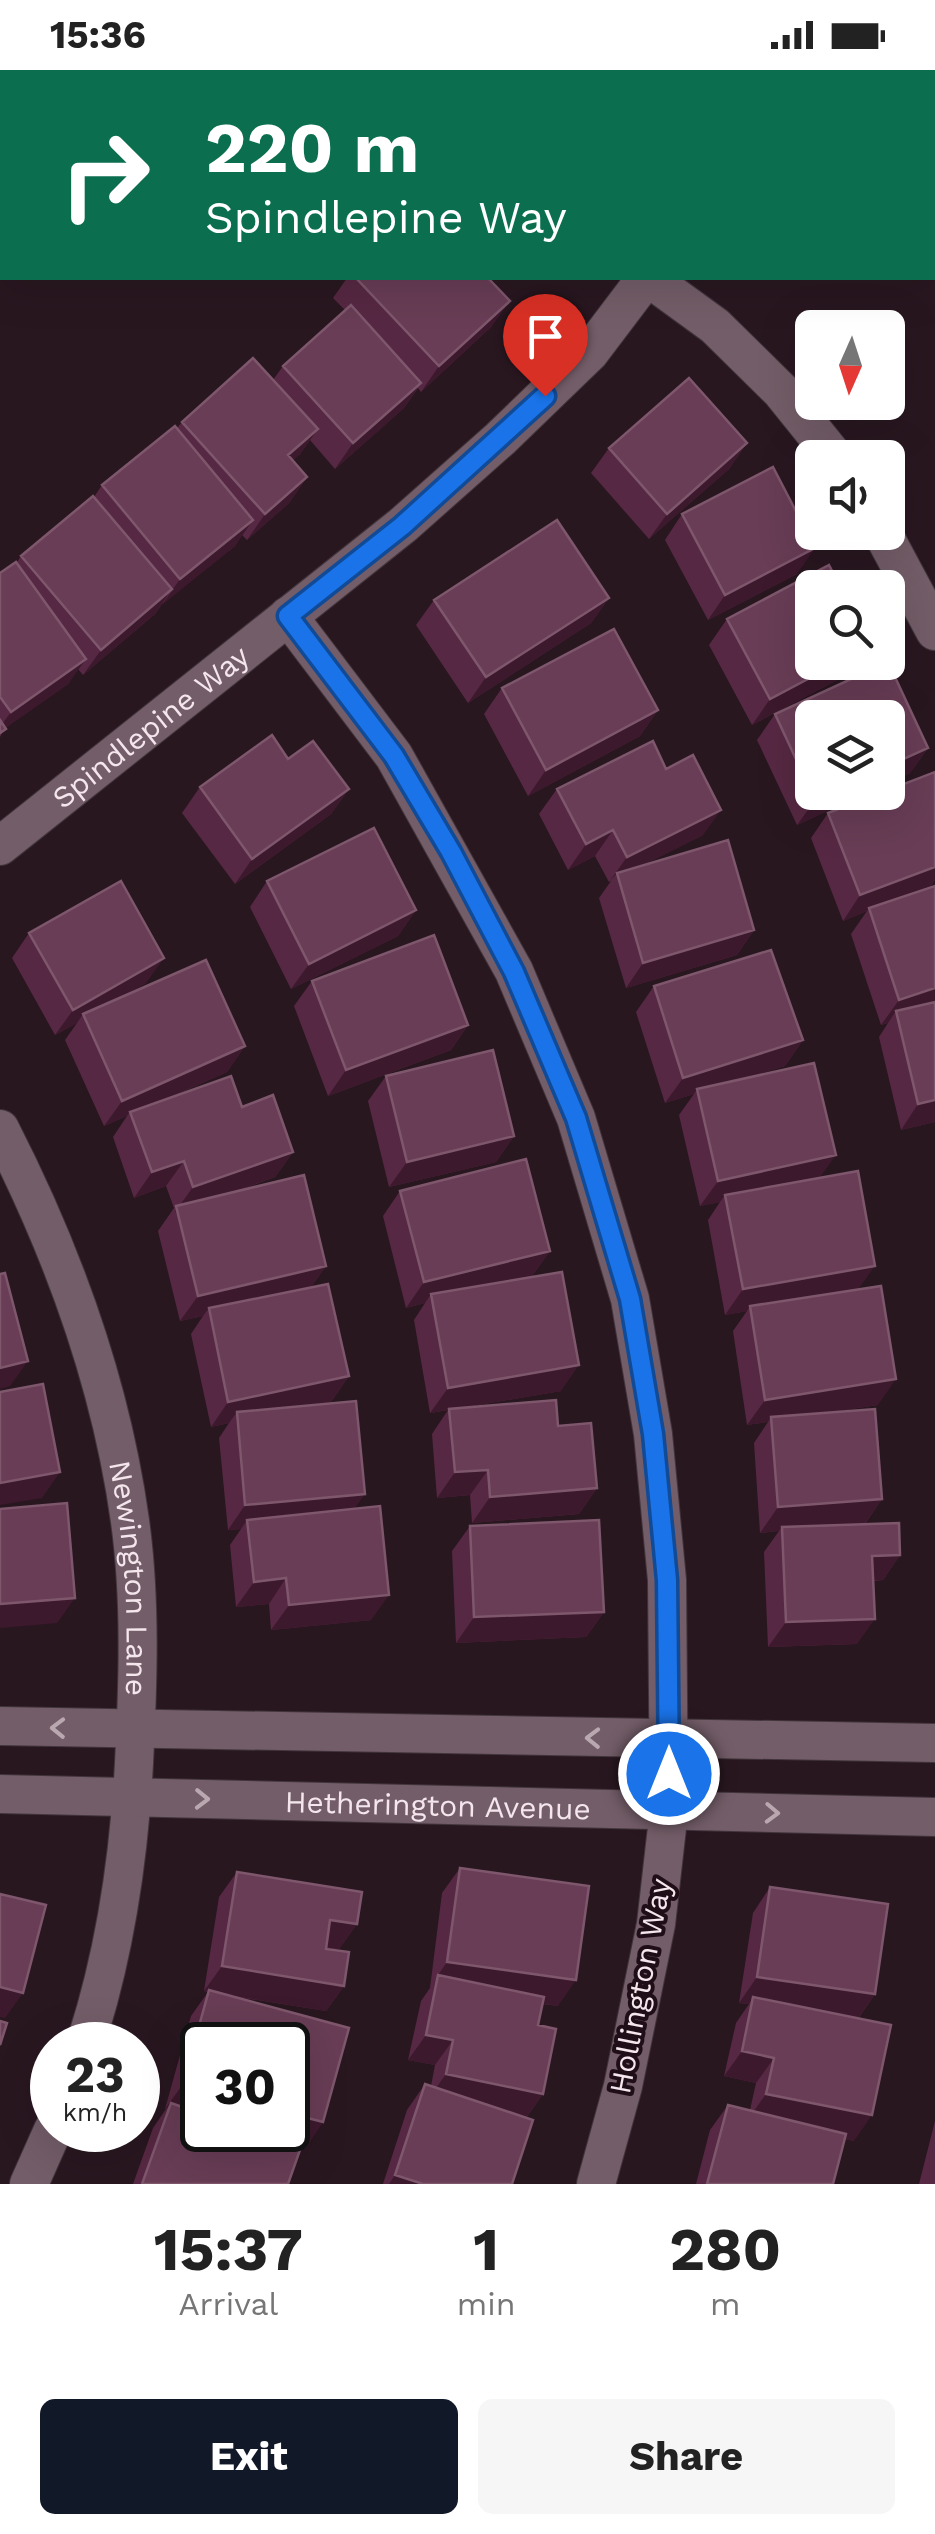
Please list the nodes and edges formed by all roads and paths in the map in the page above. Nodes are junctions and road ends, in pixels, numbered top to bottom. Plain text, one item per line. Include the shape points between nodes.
1 (646, 280) edge
2 (651, 280) edge
3 (820, 440) edge
4 (892, 550) edge
5 (288, 616) junction
6 (935, 630) edge
7 (0, 846) edge
8 (0, 1128) edge
9 (0, 1726) edge
10 (136, 1729) junction
11 (669, 1739) junction
12 (935, 1742) edge
13 (0, 1794) edge
14 (132, 1798) junction
15 (669, 1810) junction
16 (935, 1817) edge
17 (92, 2022) edge
18 (44, 2152) edge
19 (30, 2184) edge
20 (596, 2184) edge

1 - 5 street, Spindlepine Way via 590,352 500,440
2 - 3 street via 714,326
4 - 6 street
5 - 7 street, Spindlepine Way
5 - 11 street, Hollington Way via 394,756 451,852 514,972 576,1118 630,1299 653,1434 667,1580
8 - 10 street, Newington Lane via 47,1226 109,1412 130,1522
10 -> 9 street
11 -> 10 street
10 - 14 street, Newington Lane
11 - 12 street
11 - 15 street, Hollington Way
13 - 14 street, Hetherington Avenue
14 -> 15 street, Hetherington Avenue
14 - 17 street, Newington Lane via 122,1896
15 -> 16 street, Hetherington Avenue
15 - 20 street, Hollington Way via 656,1924 624,2086
18 - 19 street

